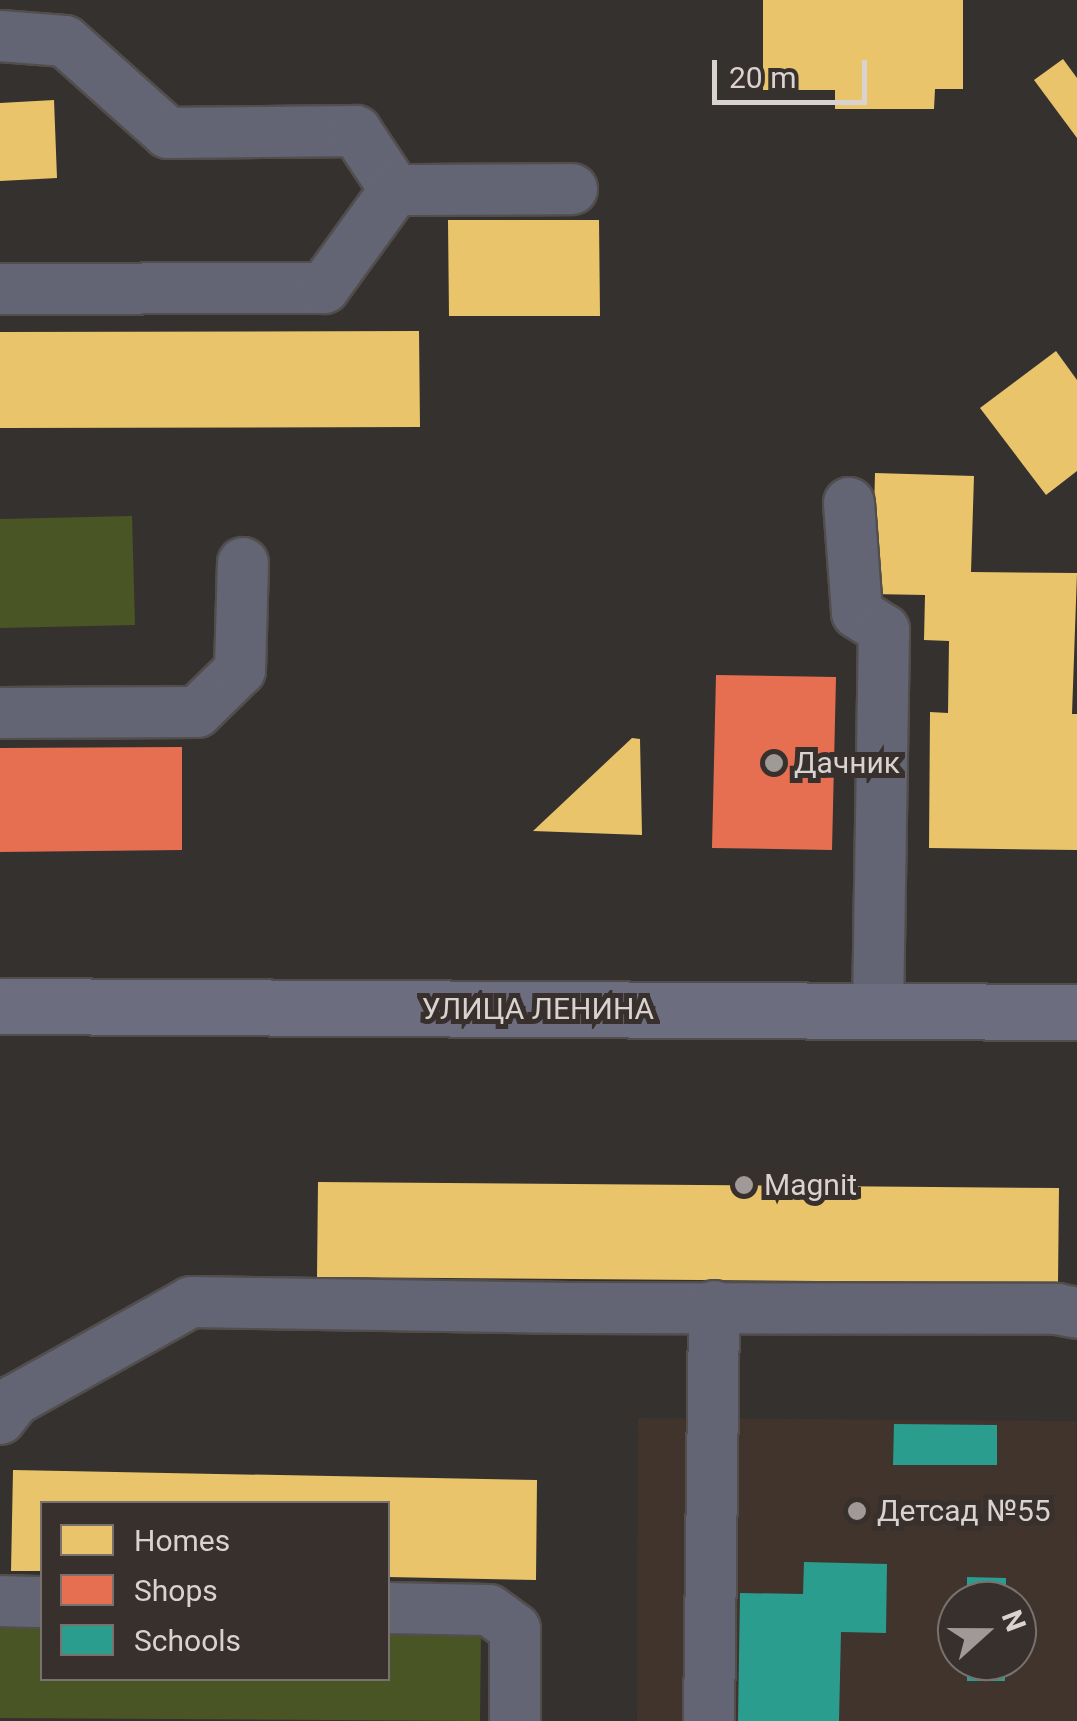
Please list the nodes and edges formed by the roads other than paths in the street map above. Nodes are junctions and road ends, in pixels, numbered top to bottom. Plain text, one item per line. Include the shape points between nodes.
1 (0, 36) edge
2 (394, 190) junction
3 (572, 190) dead end
4 (0, 289) edge
5 (849, 503) dead end
6 (244, 563) dead end
7 (0, 713) edge
8 (0, 1006) edge
9 (878, 1011) junction
10 (1077, 1012) edge
11 (714, 1306) junction
12 (1077, 1313) edge
13 (0, 1418) edge
14 (0, 1601) edge
15 (40, 1602) edge
16 (390, 1608) edge
17 (515, 1721) edge
18 (710, 1721) edge

1 - 2 lane via 65,41 168,133 356,131
2 - 3 lane
2 - 4 lane via 324,288
5 - 9 lane via 857,613 884,630
6 - 7 lane via 240,670 197,712
8 - 9 main road, УЛИЦА ЛЕНИНА
9 - 10 main road, УЛИЦА ЛЕНИНА
11 - 12 lane
11 - 13 lane via 191,1302 15,1400
11 - 18 lane
14 - 15 lane
16 - 17 lane via 489,1610 515,1629

